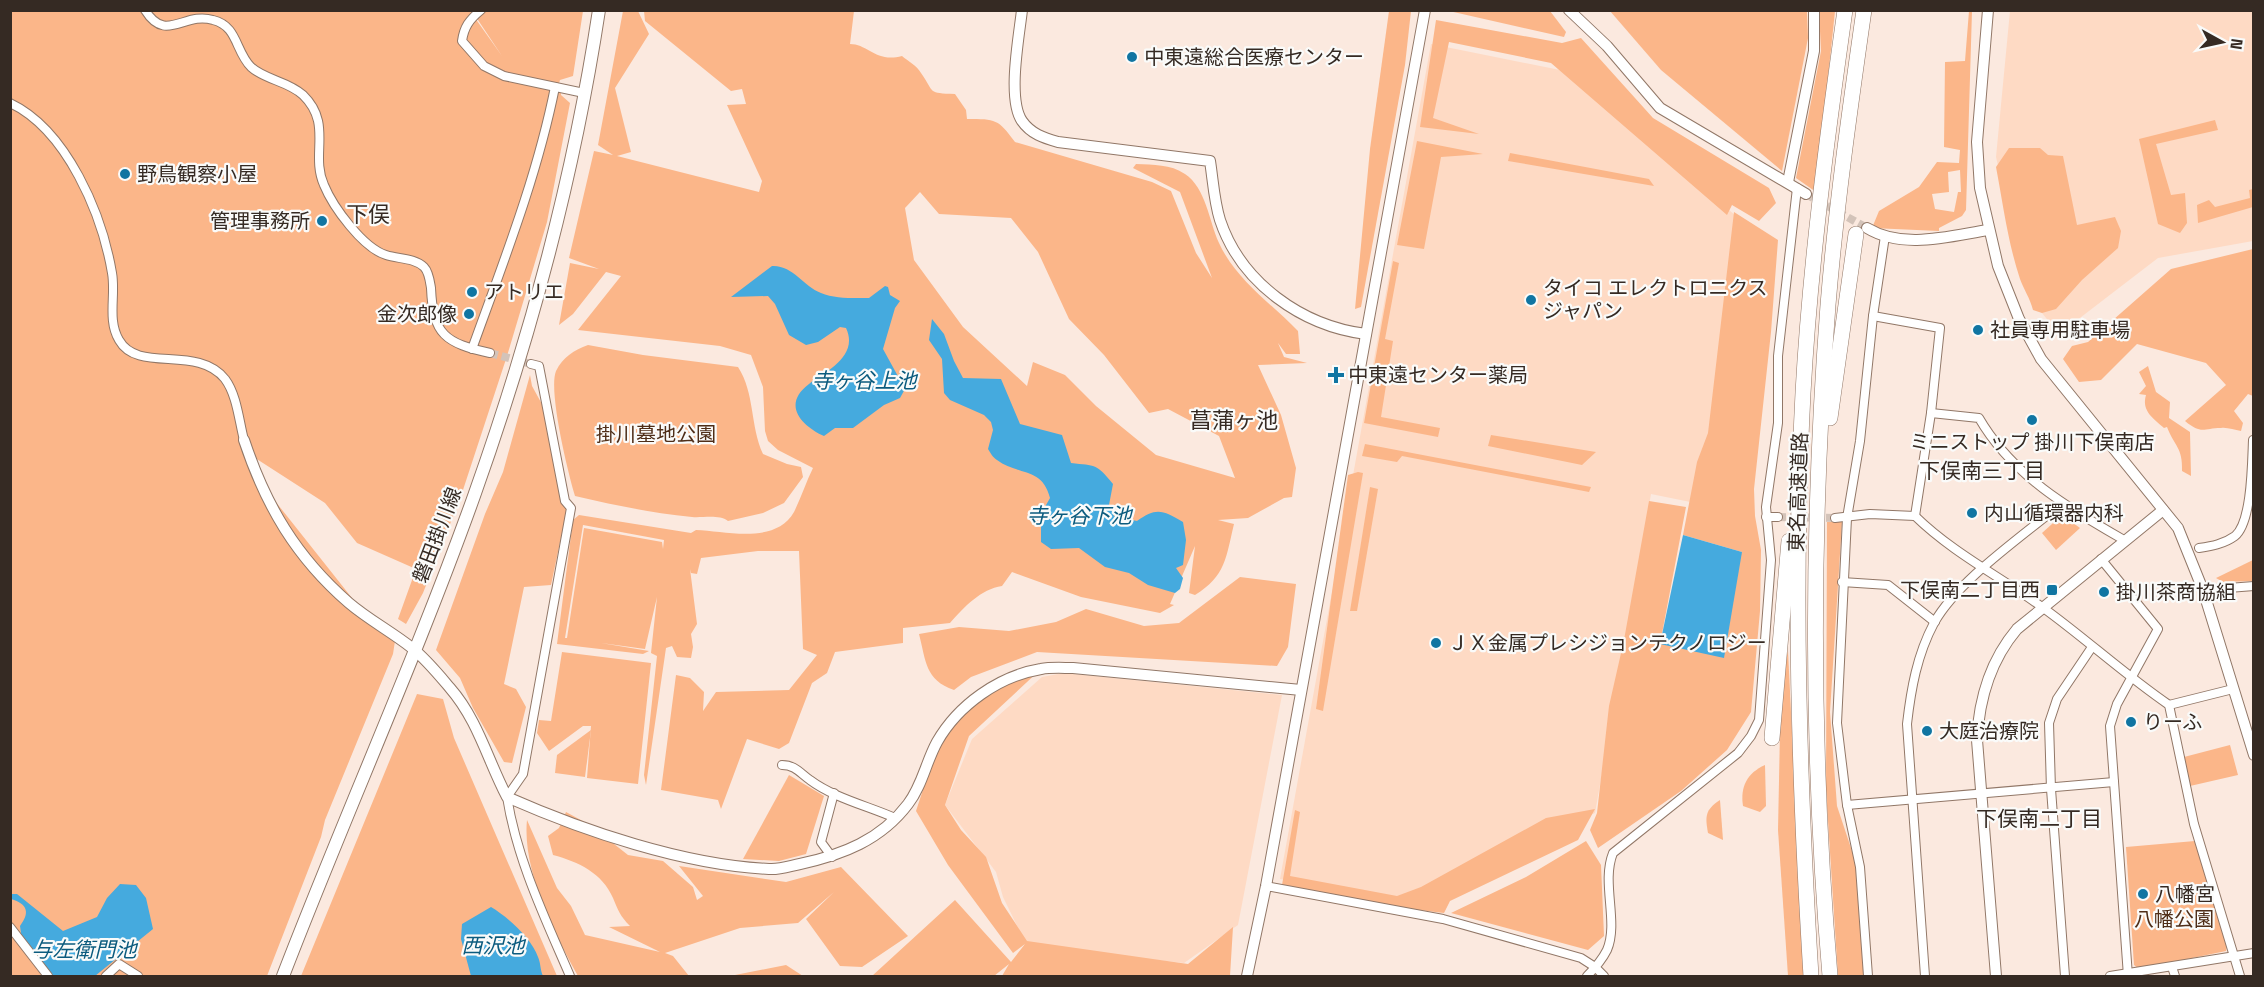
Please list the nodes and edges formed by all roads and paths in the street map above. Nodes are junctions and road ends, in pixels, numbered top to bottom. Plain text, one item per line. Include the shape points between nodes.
1 (145, 10) edge
2 (481, 10) edge
3 (591, 10) edge
4 (599, 10) edge
5 (1022, 10) edge
6 (1425, 10) edge
7 (1569, 10) edge
8 (1814, 10) edge
9 (1845, 10) edge
10 (1864, 10) edge
11 (1988, 10) edge
12 (555, 87) junction
13 (584, 93) junction
14 (10, 103) edge
15 (1797, 188) junction
16 (1988, 230) junction
17 (1862, 231) joint
18 (1885, 236) junction
19 (1873, 316) junction
20 (1366, 334) junction
21 (472, 349) junction
22 (490, 353) tunnel mouth
23 (531, 364) dead end
24 (1803, 392) junction
25 (1931, 413) junction
26 (244, 440) joint
27 (2253, 440) edge
28 (2061, 504) junction
29 (1818, 509) junction
30 (2163, 510) junction
31 (1915, 516) junction
32 (1766, 517) junction
33 (1778, 517) tunnel mouth
34 (1835, 518) tunnel mouth
35 (1847, 518) junction
36 (2124, 540) junction
37 (2199, 548) dead end
38 (2102, 559) junction
39 (1984, 569) junction
40 (1842, 582) junction
41 (2253, 586) edge
42 (2203, 590) junction
43 (2042, 607) junction
44 (1935, 622) junction
45 (2092, 647) junction
46 (415, 650) junction
47 (2133, 680) junction
48 (2233, 689) junction
49 (1301, 690) junction
50 (2169, 705) junction
51 (1772, 738) dead end
52 (2253, 755) edge
53 (782, 765) dead end
54 (2114, 782) junction
55 (2051, 789) junction
56 (834, 793) junction
57 (1981, 794) junction
58 (507, 797) junction
59 (1911, 800) junction
60 (1847, 805) junction
61 (896, 818) junction
62 (832, 857) junction
63 (1266, 886) junction
64 (10, 927) edge
65 (2253, 953) edge
66 (2234, 957) junction
67 (1595, 967) junction
68 (2173, 972) edge
69 (2128, 975) edge
70 (48, 976) edge
71 (106, 976) edge
72 (138, 976) edge
73 (283, 976) edge
74 (570, 976) edge
75 (1247, 976) edge
76 (1587, 976) edge
77 (1604, 976) edge
78 (1811, 976) edge
79 (1830, 976) edge
80 (1868, 976) edge
81 (1925, 976) edge
82 (1995, 976) edge
83 (2065, 976) edge
84 (2110, 976) edge
85 (2240, 976) edge

1 - 21 street via 161,27 173,27 193,17 226,25 253,69 303,95 316,113 320,127 320,173 324,186 369,247 384,255 418,262 426,269 432,314 441,332
2 - 12 street via 464,30 462,41 484,66 504,76
3 - 13 main road, 磐田掛川線
4 - 13 main road, 磐田掛川線
5 - 20 street via 1016,107 1023,122 1037,136 1210,161 1221,223 1238,255 1261,285 1315,321
6 - 20 street
7 - 15 street via 1660,108
8 - 15 street via 1815,51
9 - 24 highway, 東名高速道路 via 1823,178
10 - 29 highway, 東名高速道路 via 1828,304
11 - 16 street via 1977,142
12 - 13 street
12 - 21 street via 539,155
13 - 46 main road, 磐田掛川線 via 553,235 518,360 474,495
14 - 26 street via 36,120 80,178 102,233 113,275 111,308 119,341 136,355 200,361 213,367 226,381 233,397
15 - 32 street via 1778,356 1778,423
16 - 18 street via 1916,241
16 - 30 street via 2019,319 2041,359
17 - 18 street
17 - 29 highway
18 - 19 street
19 - 25 street via 1940,328
19 - 35 street via 1860,441
20 - 49 street
21 - 22 street
23 - 58 street via 539,366 565,501 571,508 523,774
24 - 51 highway
24 - 78 highway, 東名高速道路 via 1797,657
25 - 28 street via 1979,418 1993,443
25 - 31 street
26 - 46 street via 272,510 306,560 351,604
27 - 37 street via 2242,528 2223,543
28 - 36 street
28 - 39 street
29 - 79 highway, 東名高速道路 via 1816,709
30 - 36 street
30 - 42 street via 2188,548
31 - 35 street via 1870,514
31 - 39 street via 1938,538
32 - 33 street
32 - 67 street via 1771,560 1759,720 1738,753 1613,853 1608,865 1610,938
34 - 35 street
35 - 40 street
36 - 38 street
38 - 43 street
38 - 47 street via 2158,629
39 - 43 street
39 - 44 street via 1963,587
40 - 44 street via 1888,585
40 - 60 street via 1837,723
41 - 42 street
42 - 48 street
43 - 45 street
43 - 57 street via 2002,647 1990,672 1978,722
44 - 59 street via 1911,685 1907,724
45 - 47 street
45 - 55 street via 2057,699 2049,723
46 - 58 street via 453,691 482,736
46 - 73 main road, 磐田掛川線
47 - 50 street
47 - 54 street via 2112,715
48 - 50 street
48 - 52 street
49 - 61 street via 1073,668 1041,669 982,693 959,711 937,743 909,803
49 - 63 street
50 - 66 street via 2194,824
53 - 56 street via 791,765
54 - 55 street
54 - 69 street
55 - 57 street
55 - 83 street
56 - 61 street
56 - 62 street via 821,842
57 - 59 street
57 - 82 street
58 - 62 street via 584,828 694,859 771,870
58 - 74 street via 527,874
59 - 60 street
59 - 81 street
60 - 80 street via 1860,867
61 - 62 street via 855,849
63 - 67 street via 1443,919 1557,950
63 - 75 street
64 - 70 street
65 - 66 street
66 - 68 street
66 - 85 street
67 - 76 street
67 - 77 street
68 - 69 street
69 - 84 street
71 - 72 street via 119,964

